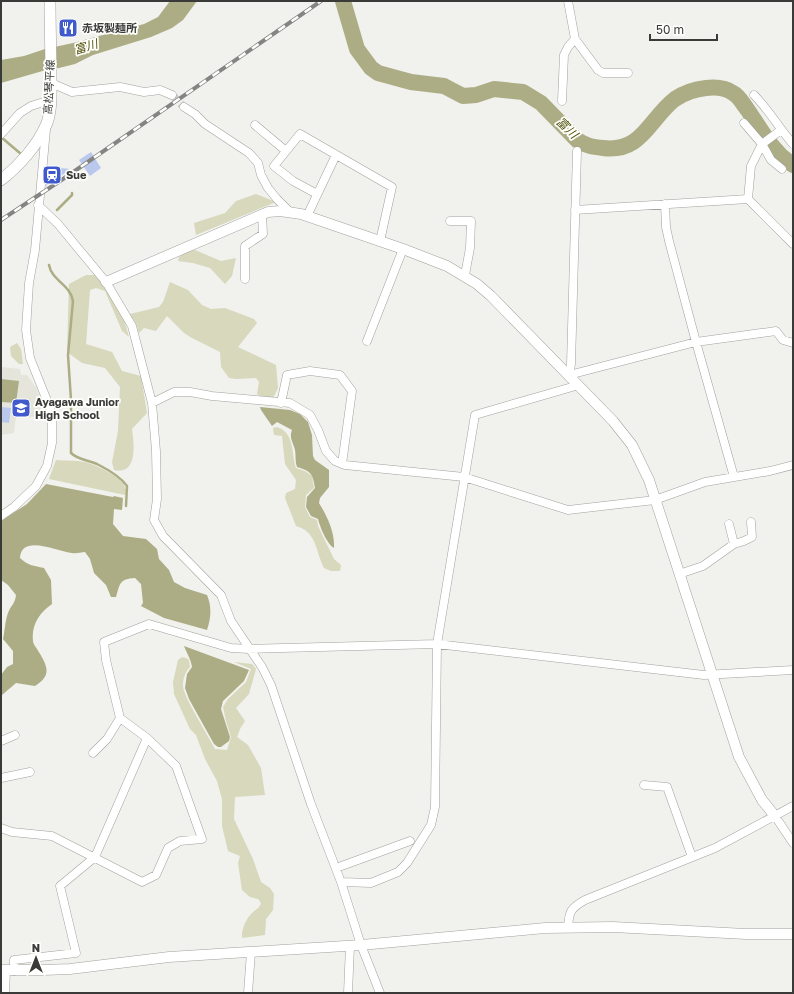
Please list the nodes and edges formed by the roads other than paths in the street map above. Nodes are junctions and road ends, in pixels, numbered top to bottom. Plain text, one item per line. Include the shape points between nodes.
1 (50, 1) edge
2 (568, 1) edge
3 (575, 39) junction
4 (628, 73) dead end
5 (51, 83) junction
6 (172, 95) tunnel mouth
7 (754, 95) dead end
8 (50, 100) junction
9 (562, 101) dead end
10 (184, 107) tunnel mouth
11 (47, 122) junction
12 (744, 123) dead end
13 (255, 125) dead end
14 (780, 131) junction
15 (1, 134) edge
16 (763, 143) junction
17 (793, 144) edge
18 (286, 151) junction
19 (577, 151) dead end
20 (336, 155) junction
21 (782, 169) dead end
22 (1, 180) edge
23 (317, 194) junction
24 (748, 199) junction
25 (665, 204) junction
26 (38, 205) junction
27 (575, 210) junction
28 (290, 212) junction
29 (262, 215) junction
30 (307, 216) junction
31 (450, 221) dead end
32 (380, 241) junction
33 (793, 244) edge
34 (403, 249) junction
35 (465, 275) junction
36 (245, 280) dead end
37 (106, 282) junction
38 (367, 341) dead end
39 (696, 342) junction
40 (793, 343) edge
41 (569, 374) junction
42 (579, 385) junction
43 (281, 402) junction
44 (152, 403) junction
45 (342, 464) junction
46 (793, 465) edge
47 (464, 477) junction
48 (734, 477) junction
49 (655, 500) junction
50 (1, 516) edge
51 (751, 522) dead end
52 (729, 524) dead end
53 (734, 544) junction
54 (679, 574) junction
55 (437, 644) junction
56 (249, 649) junction
57 (793, 670) edge
58 (712, 674) junction
59 (120, 718) junction
60 (15, 735) dead end
61 (147, 738) junction
62 (1, 741) edge
63 (93, 753) dead end
64 (30, 772) dead end
65 (1, 778) edge
66 (644, 785) dead end
67 (793, 806) edge
68 (775, 816) junction
69 (1, 828) edge
70 (410, 841) dead end
71 (793, 843) edge
72 (95, 857) junction
73 (692, 857) junction
74 (336, 868) junction
75 (341, 882) junction
76 (568, 927) junction
77 (793, 934) edge
78 (361, 945) junction
79 (350, 946) junction
80 (251, 952) junction
81 (7, 970) edge
82 (6, 993) edge
83 (248, 993) edge
84 (348, 993) edge
85 (380, 993) edge

1 - 5 main road, 高松琴平線
2 - 3 street
3 - 4 street via 598,70 603,73
3 - 9 street via 564,54
5 - 6 street via 72,92 120,87 144,92 160,90
5 - 8 main road, 高松琴平線
7 - 14 street via 765,106
8 - 11 main road, 高松琴平線
8 - 15 street via 32,106 20,114
10 - 28 street via 249,153 258,163 268,188
11 - 22 main road, 高松琴平線 via 26,156
11 - 26 street
12 - 16 street
13 - 18 street
14 - 16 street
14 - 17 street
16 - 21 street via 771,160
16 - 24 street via 751,166
18 - 20 street via 300,134
18 - 23 street via 274,166 293,181
19 - 27 street
20 - 23 street
20 - 32 street via 392,187
23 - 30 street
24 - 25 street
24 - 33 street
25 - 27 street
25 - 39 street via 669,241
26 - 37 street via 58,224
26 - 50 street via 26,330 30,358 50,408 52,443 47,466 36,486
27 - 41 street
28 - 29 street via 268,212
28 - 30 street
29 - 36 street via 262,234 245,246
29 - 37 street
30 - 32 street
31 - 35 street via 472,221
32 - 34 street
34 - 35 street
34 - 38 street
35 - 41 street via 491,296
37 - 44 street via 132,326
39 - 40 street via 776,331 783,340
39 - 41 street
39 - 48 street
41 - 42 street
42 - 47 street via 475,415
42 - 49 street via 632,445
43 - 44 street via 174,392
43 - 45 street via 290,403 310,415 326,451 335,461
43 - 45 street via 288,375 310,371 340,375 352,391
44 - 56 street via 157,499 154,520 163,536 221,595 231,621
45 - 47 street
46 - 48 street
47 - 49 street via 568,510
47 - 55 street
48 - 49 street via 705,482
49 - 54 street
51 - 53 street via 752,537
52 - 53 street
53 - 54 street via 703,566
54 - 58 street
55 - 56 street
55 - 58 street
55 - 75 street via 435,807 430,825 407,863 398,872 371,883
56 - 59 street via 231,648 149,624 104,642
56 - 74 street via 271,685
57 - 58 street
58 - 68 street via 739,758 762,800
59 - 61 street
59 - 63 street via 107,739
60 - 62 street
61 - 72 street
61 - 72 street via 176,766 202,839 180,841 168,848 156,875 142,882
64 - 65 street
66 - 73 street via 667,787
67 - 68 street
68 - 71 street
68 - 73 street via 715,848
69 - 72 street via 12,832 52,836
70 - 74 street
72 - 81 street via 60,886 76,953 14,960
73 - 76 street via 574,906 569,914
74 - 75 street
75 - 78 street
76 - 77 street
76 - 78 street
78 - 79 street
78 - 85 street
79 - 80 street
79 - 84 street
80 - 81 street via 169,957 70,969
80 - 83 street
81 - 82 street

